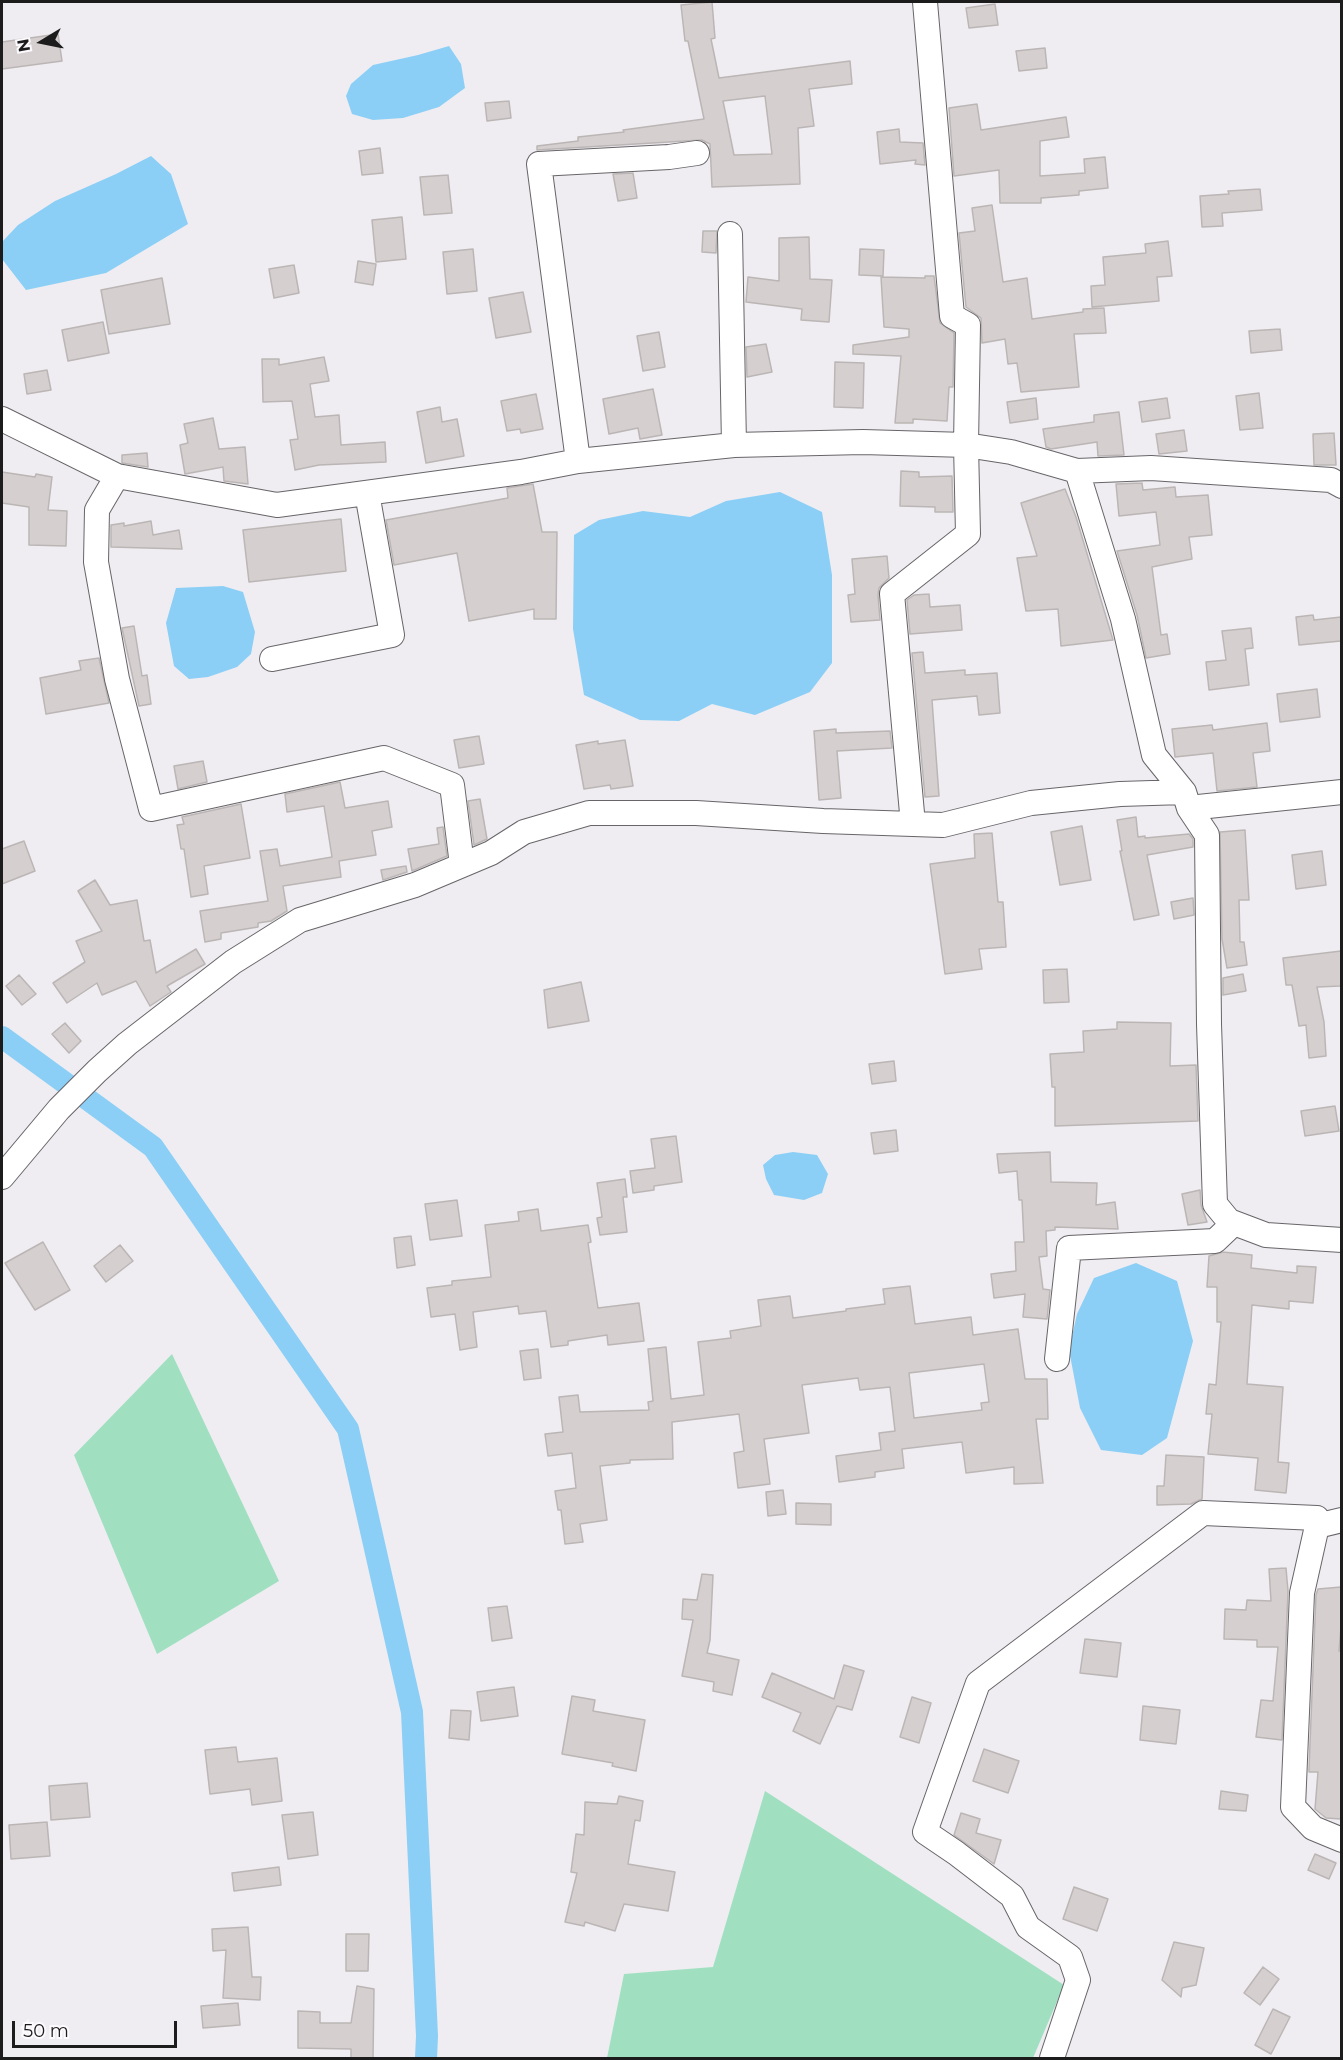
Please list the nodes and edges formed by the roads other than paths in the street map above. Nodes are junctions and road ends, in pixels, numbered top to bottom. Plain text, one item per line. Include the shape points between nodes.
1 (925, 2) edge
2 (697, 153) dead end
3 (730, 234) dead end
4 (2, 419) edge
5 (734, 445) junction
6 (966, 445) junction
7 (578, 461) junction
8 (1077, 471) junction
9 (117, 476) junction
10 (1341, 486) edge
11 (367, 493) junction
12 (272, 659) dead end
13 (1341, 792) edge
14 (1186, 800) junction
15 (913, 824) junction
16 (462, 866) junction
17 (2, 1177) edge
18 (1234, 1223) junction
19 (1341, 1240) edge
20 (1057, 1359) dead end
21 (1317, 1518) dead end
22 (1341, 1520) edge
23 (1341, 1840) edge
24 (1052, 2058) edge

1 - 6 street via 952,316 969,325
2 - 7 street via 539,164
3 - 5 street
4 - 9 street
5 - 6 street
5 - 7 street
6 - 8 street via 1011,452
6 - 15 street via 968,534 892,594
7 - 11 street
8 - 10 street via 1151,468 1330,480
8 - 14 street via 1123,619 1154,754
9 - 11 street via 277,505
9 - 16 street via 97,510 96,562 117,679 151,808 384,758 452,785
11 - 12 street via 392,635
13 - 14 street
14 - 15 street via 1120,794 1031,803 943,825
14 - 18 street via 1207,835 1215,1204
15 - 16 street via 696,813 590,813 524,832 492,853
16 - 17 street via 300,920 233,962 97,1071
18 - 19 street via 1266,1234
18 - 20 street via 1215,1241 1069,1248
21 - 24 street via 1203,1513 978,1683 925,1832 1012,1896 1028,1927 1070,1957 1078,1980
22 - 23 street via 1317,1526 1302,1593 1293,1807 1313,1828

